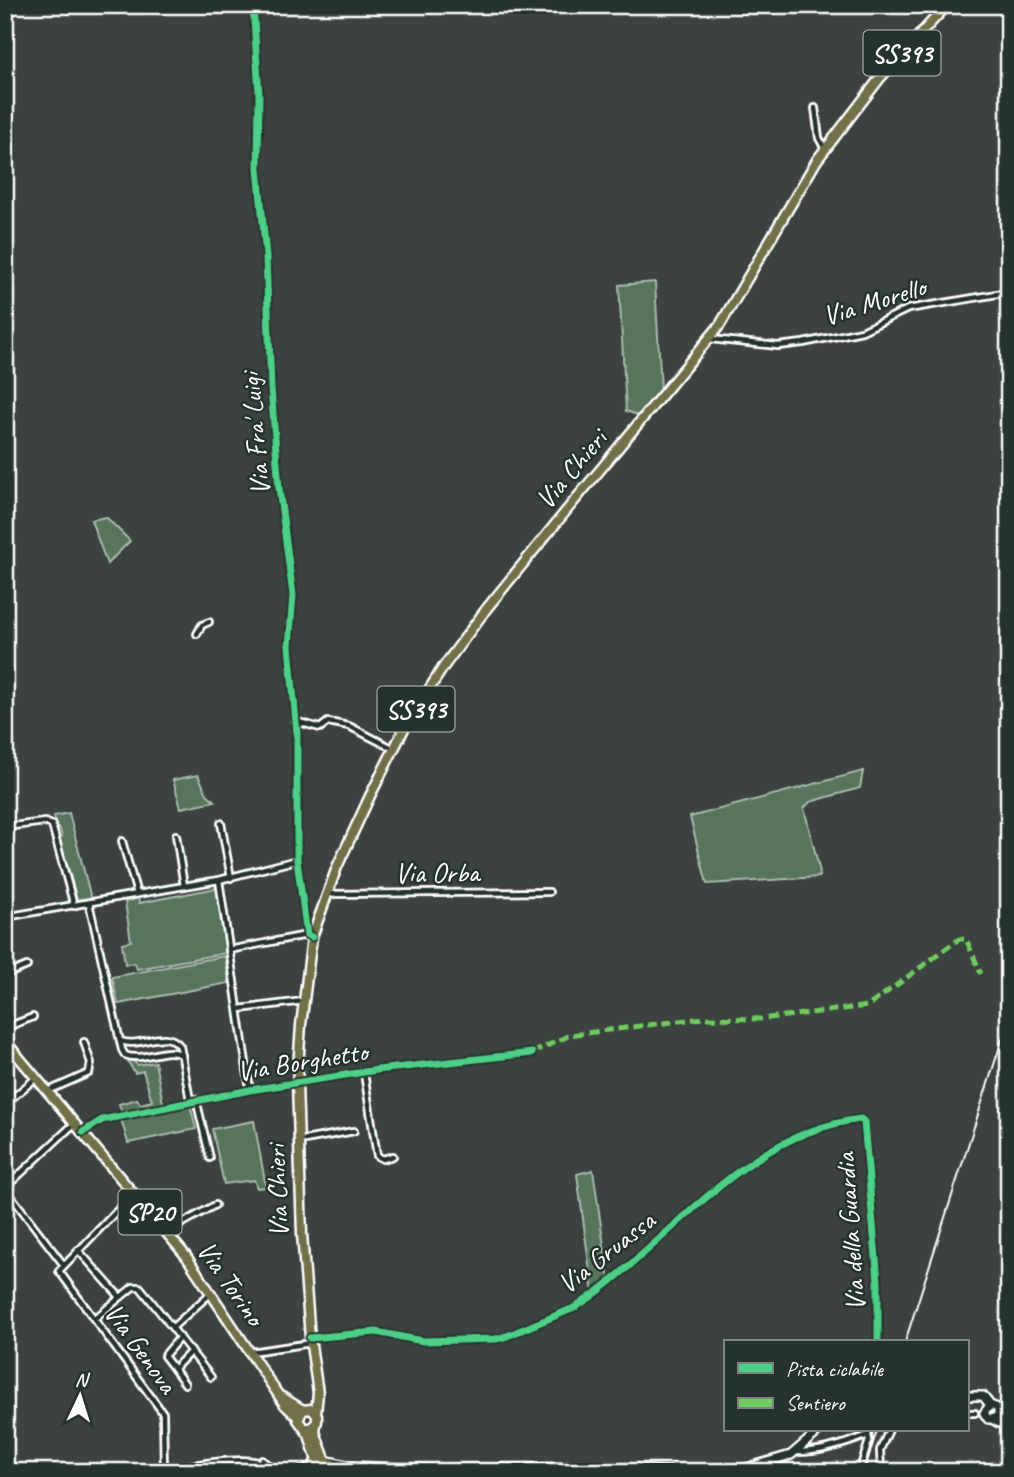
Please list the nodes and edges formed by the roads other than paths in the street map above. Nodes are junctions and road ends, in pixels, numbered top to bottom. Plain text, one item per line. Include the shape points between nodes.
1 (253, 5) edge
2 (947, 5) edge
3 (815, 108) dead end
4 (825, 149) junction
5 (1009, 292) edge
6 (709, 339) junction
7 (209, 622) dead end
8 (197, 634) dead end
9 (295, 721) junction
10 (394, 749) junction
11 (221, 822) dead end
12 (5, 827) edge
13 (176, 835) dead end
14 (122, 841) dead end
15 (297, 860) junction
16 (231, 878) junction
17 (219, 880) junction
18 (184, 886) junction
19 (549, 892) dead end
20 (137, 894) junction
21 (326, 894) junction
22 (89, 903) junction
23 (74, 906) junction
24 (5, 917) edge
25 (309, 936) junction
26 (229, 950) junction
27 (27, 966) dead end
28 (5, 975) edge
29 (304, 1000) junction
30 (239, 1009) junction
31 (33, 1017) dead end
32 (5, 1028) edge
33 (5, 1041) edge
34 (120, 1041) junction
35 (84, 1042) dead end
36 (177, 1043) junction
37 (131, 1044) junction
38 (176, 1052) junction
39 (532, 1053) dead end
40 (182, 1055) junction
41 (131, 1058) junction
42 (364, 1073) junction
43 (37, 1078) junction
44 (297, 1083) junction
45 (250, 1090) junction
46 (48, 1091) junction
47 (196, 1099) junction
48 (190, 1100) junction
49 (5, 1104) edge
50 (861, 1119) joint
51 (75, 1123) junction
52 (354, 1131) dead end
53 (83, 1132) junction
54 (298, 1141) junction
55 (393, 1156) dead end
56 (210, 1158) dead end
57 (5, 1188) edge
58 (134, 1193) junction
59 (215, 1205) dead end
60 (166, 1232) junction
61 (78, 1250) junction
62 (62, 1265) junction
63 (212, 1292) junction
64 (120, 1297) junction
65 (94, 1319) junction
66 (173, 1327) junction
67 (180, 1338) junction
68 (310, 1340) junction
69 (878, 1340) edge
70 (191, 1351) junction
71 (251, 1352) junction
72 (174, 1369) junction
73 (211, 1377) dead end
74 (185, 1384) dead end
75 (968, 1396) edge
76 (990, 1405) junction
77 (306, 1412) junction
78 (999, 1412) junction
79 (968, 1413) edge
80 (975, 1413) dead end
81 (1009, 1413) edge
82 (992, 1419) junction
83 (1009, 1423) edge
84 (316, 1424) junction
85 (304, 1428) junction
86 (818, 1432) edge
87 (868, 1432) edge
88 (888, 1432) edge
89 (797, 1452) junction
90 (237, 1461) junction
91 (257, 1462) junction
92 (320, 1464) edge
93 (351, 1466) junction
94 (382, 1469) edge
95 (256, 1470) edge
96 (270, 1470) edge
97 (407, 1470) edge
98 (171, 1471) edge
99 (462, 1471) edge
100 (297, 1472) edge
101 (332, 1472) edge
102 (691, 1472) edge
103 (733, 1472) edge
104 (859, 1472) edge
105 (881, 1472) edge

1 - 9 street, Via Fra' Luigi via 270,374 293,595 289,646
2 - 4 main road, Via Chieri / SS393 via 880,78
3 - 4 street
4 - 6 main road, Via Chieri / SS393
5 - 6 street, Via Morello via 908,309 862,331 803,343 778,346
6 - 10 main road, Via Chieri / SS393 via 487,608 423,697
7 - 8 street
9 - 10 street via 320,728 328,722 349,726
9 - 15 street, Via Fra' Luigi
10 - 21 main road, Via Chieri / SS393
11 - 16 street
12 - 23 street via 52,825
13 - 18 street
14 - 20 street
15 - 16 street
15 - 25 street, Via Fra' Luigi
16 - 17 street
17 - 18 street
17 - 26 street
18 - 20 street
19 - 21 street, Via Orba
20 - 22 street
21 - 25 main road, Via Chieri / SS393
22 - 23 street
22 - 34 street
23 - 24 street
25 - 26 street
25 - 29 main road, Via Chieri / SS393
26 - 30 street
27 - 28 street
29 - 30 street
29 - 44 main road, Via Chieri / SS393
30 - 45 street
31 - 32 street
33 - 43 main road, Via Torino / SP20
34 - 37 street
34 - 41 street
35 - 46 street via 91,1063 89,1073
36 - 37 street via 168,1038
36 - 38 street
36 - 40 street
37 - 41 street
38 - 40 street
38 - 41 street
39 - 42 street, Via Borghetto
40 - 48 street
42 - 44 street, Via Borghetto
42 - 55 street via 377,1156
43 - 46 main road, Via Torino / SP20
43 - 49 street
44 - 45 street, Via Borghetto
44 - 54 main road, Via Chieri / SS393
45 - 47 street, Via Borghetto
46 - 51 main road, Via Torino / SP20
47 - 48 street, Via Borghetto
47 - 56 street
48 - 53 street, Via Borghetto via 102,1120
50 - 68 street, Via Gruassa via 782,1143 702,1201 592,1296 507,1336 423,1341 376,1332
50 - 69 street, Via della Guardia via 877,1268
51 - 53 main road, Via Torino / SP20
51 - 57 street
52 - 54 street
53 - 58 main road, Via Torino / SP20
54 - 68 main road, Via Chieri / SS393
57 - 62 street, Via Genova
58 - 60 main road, Via Torino / SP20
58 - 61 street
59 - 60 street
60 - 63 main road, Via Torino / SP20
61 - 62 street
61 - 64 street
62 - 65 street, Via Genova via 61,1275
63 - 66 street
63 - 71 main road, Via Torino / SP20
64 - 65 street
64 - 66 street via 141,1287
65 - 98 street, Via Genova via 163,1413 166,1463
66 - 67 street
67 - 70 street
67 - 72 street via 164,1356
68 - 71 street, Via Gruassa
68 - 77 main road, Via Chieri / SS393 via 318,1393
70 - 72 street
70 - 73 street
71 - 77 main road, Via Torino / SP20 via 280,1395
72 - 74 street
75 - 76 street via 983,1396
76 - 78 street
76 - 82 street via 984,1413
77 - 84 main road, Via Chieri via 318,1419
77 - 85 main road via 299,1422
78 - 81 street
78 - 82 street
79 - 80 street
82 - 83 street
84 - 85 main road
84 - 92 main road, Via Chieri
85 - 92 main road
86 - 89 street
87 - 89 street via 821,1449
87 - 104 street
88 - 105 street via 880,1450
89 - 103 street
90 - 91 street
90 - 95 street
90 - 98 street
91 - 95 street
91 - 96 street via 266,1461
92 - 93 street
92 - 100 street
92 - 101 main road via 332,1466
93 - 94 street
93 - 101 street
94 - 97 street
97 - 99 street
99 - 102 street via 591,1468

